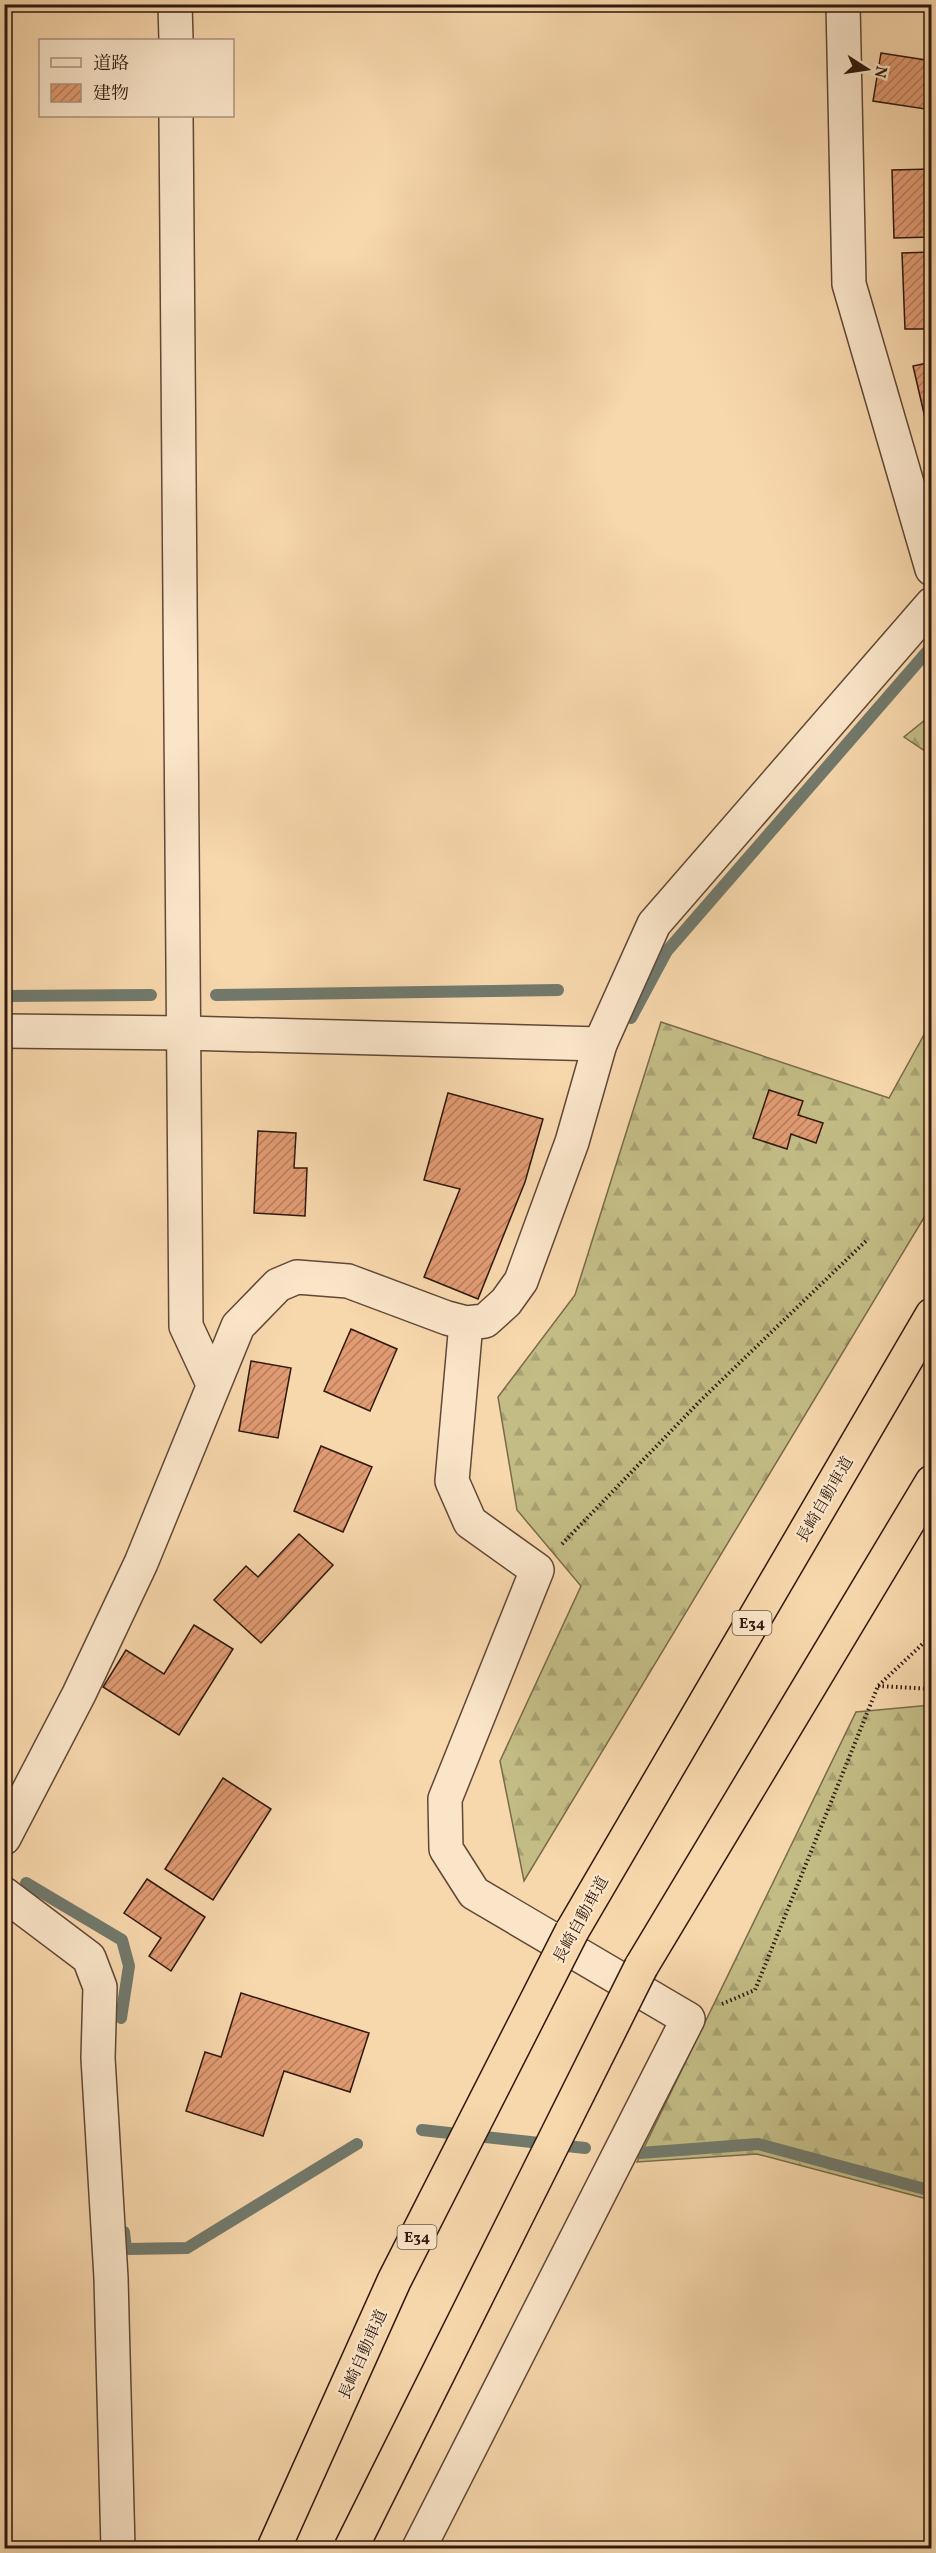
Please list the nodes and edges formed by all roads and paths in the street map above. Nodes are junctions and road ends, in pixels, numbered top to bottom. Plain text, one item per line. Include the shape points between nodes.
1 (175, 4) edge
2 (843, 4) edge
3 (176, 39) edge
4 (176, 117) edge
5 (932, 569) edge
6 (932, 604) edge
7 (4, 1031) edge
8 (185, 1033) junction
9 (600, 1044) junction
10 (868, 1239) dead end
11 (932, 1315) edge
12 (466, 1323) junction
13 (213, 1384) junction
14 (932, 1482) edge
15 (537, 1570) junction
16 (932, 1635) edge
17 (878, 1686) junction
18 (932, 1689) edge
19 (4, 1838) edge
20 (4, 1894) edge
21 (688, 2019) junction
22 (118, 2548) edge
23 (274, 2548) edge
24 (351, 2548) edge
25 (419, 2548) edge

1 - 3 street
2 - 5 street via 849,284
4 - 8 street
6 - 9 street via 654,924
7 - 8 street
8 - 9 street
8 - 13 street via 186,1326
9 - 12 street via 572,1142 521,1281 485,1321
10 - 15 path via 701,1400
11 - 23 highway, 長崎自動車道 / E34, bridge via 572,1932 394,2282
12 - 13 street via 348,1281 297,1277 278,1285 238,1326
12 - 15 street via 452,1481 470,1522
13 - 19 street via 141,1563
14 - 24 highway, bridge via 641,1967
15 - 21 street via 444,1799 446,1849 474,1893
16 - 17 path
17 - 18 path
17 - 21 path via 755,1990
20 - 22 street via 89,1958 99,1987 98,2058 111,2278
21 - 25 street

